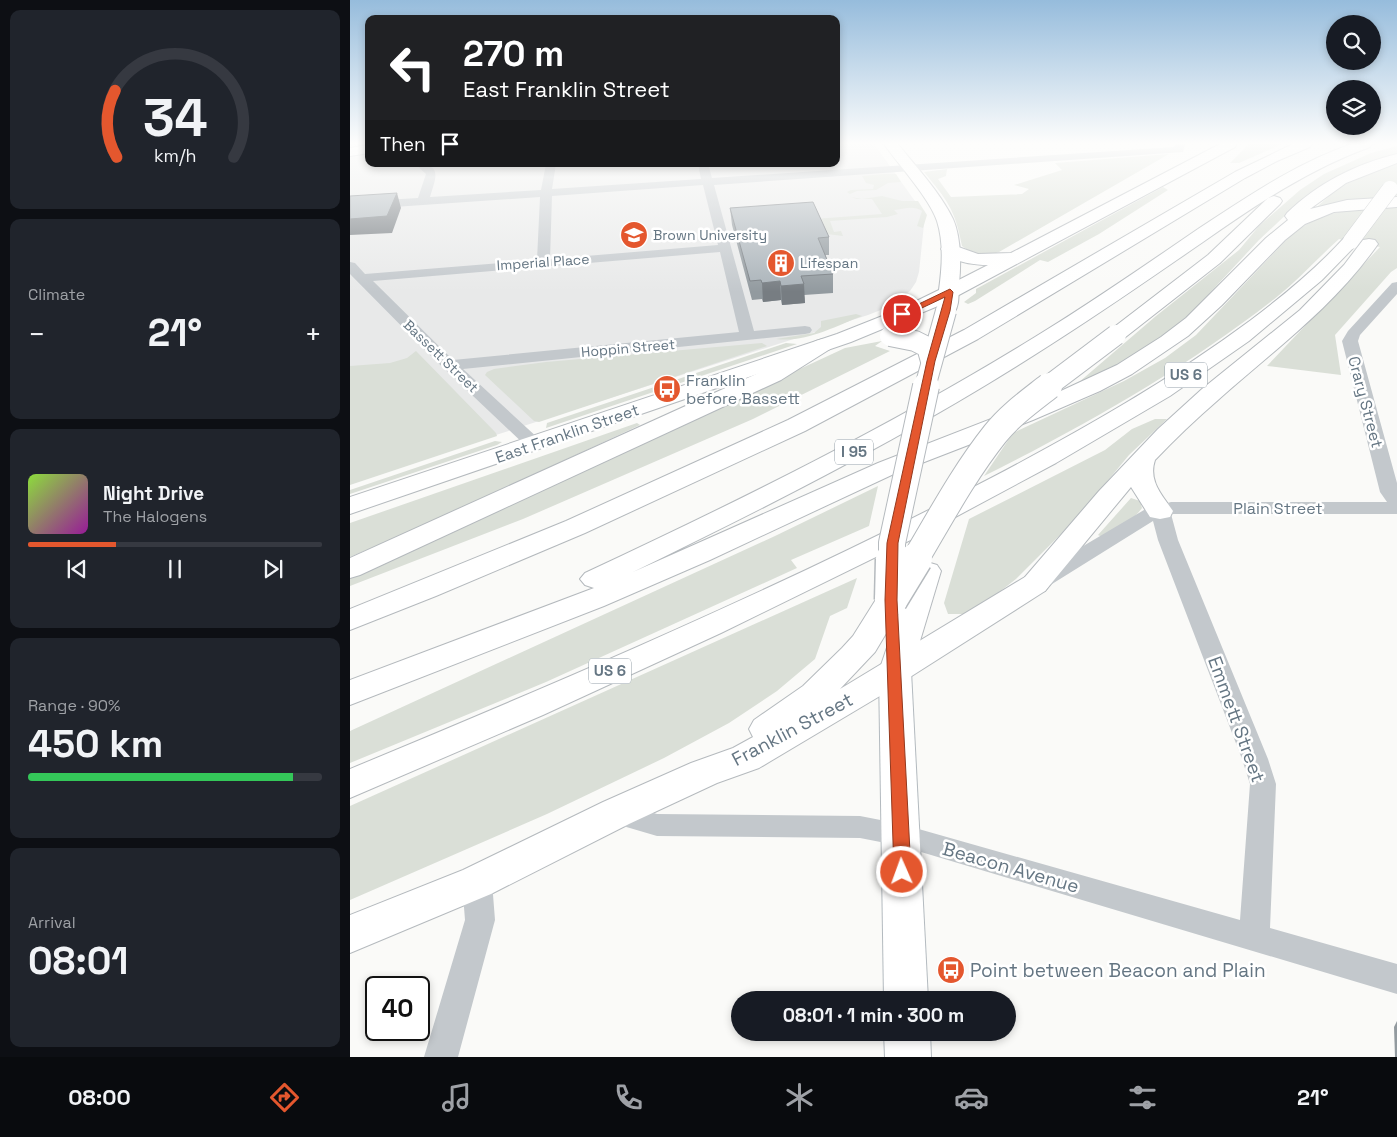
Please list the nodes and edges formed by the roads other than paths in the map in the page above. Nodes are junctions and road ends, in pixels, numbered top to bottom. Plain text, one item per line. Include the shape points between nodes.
1 (425, 193) edge
2 (543, 193) edge
3 (548, 193) edge
4 (712, 193) edge
5 (927, 193) edge
6 (1115, 193) edge
7 (1138, 193) edge
8 (1184, 193) edge
9 (1210, 193) edge
10 (1264, 193) edge
11 (1283, 193) edge
12 (1318, 193) edge
13 (1383, 193) edge
14 (1394, 193) edge
15 (423, 201) junction
16 (350, 206) edge
17 (1274, 241) junction
18 (1360, 243) junction
19 (726, 248) junction
20 (942, 250) junction
21 (1026, 250) junction
22 (1098, 260) junction
23 (543, 262) junction
24 (350, 266) edge
25 (361, 278) junction
26 (931, 281) dead end
27 (1397, 286) edge
28 (948, 302) junction
29 (907, 313) junction
30 (748, 336) junction
31 (824, 338) junction
32 (931, 361) junction
33 (451, 365) junction
34 (534, 444) junction
35 (1143, 458) junction
36 (1397, 503) edge
37 (350, 506) edge
38 (947, 506) junction
39 (1397, 508) edge
40 (1160, 511) junction
41 (350, 569) edge
42 (1036, 584) junction
43 (891, 600) junction
44 (350, 620) edge
45 (895, 671) junction
46 (350, 692) edge
47 (704, 773) junction
48 (350, 784) edge
49 (616, 813) junction
50 (901, 835) junction
51 (476, 882) junction
52 (350, 934) edge
53 (1254, 937) junction
54 (1397, 979) edge
55 (906, 991) edge
56 (907, 1041) edge
57 (441, 1057) edge
58 (908, 1057) edge

1 - 15 street
2 - 15 street
3 - 23 street
4 - 19 street
5 - 20 main road via 934,204
6 - 21 main road via 1068,220
7 - 21 main road
8 - 22 main road
9 - 22 main road
10 - 46 main road, I 95 via 1046,339 870,443 656,551
11 - 38 main road, bridge via 1214,259 1011,417 981,452
12 - 17 main road via 1291,217
13 - 17 main road via 1299,220
14 - 18 main road via 1385,219
15 - 16 street
17 - 46 main road via 1184,330 1128,368 1083,391 890,466 595,599
18 - 35 main road via 1346,276 1321,302 1208,396
18 - 48 main road, US 6 via 1329,264 1284,304 1226,348 1122,415 1010,479 712,625 516,714
19 - 23 street, Imperial Place
19 - 30 street
20 - 21 main road via 970,258 998,259
20 - 28 main road
21 - 28 main road, East Franklin Street
22 - 44 main road via 995,321 806,420 605,514
23 - 25 street, Imperial Place
24 - 25 street, Bassett Street
25 - 33 street, Bassett Street
26 - 29 main road via 929,290
27 - 36 street, Crary Street via 1350,341 1390,492
28 - 29 main road, East Franklin Street
28 - 32 main road, bridge
29 - 31 main road, East Franklin Street
30 - 31 street, Hoppin Street
30 - 33 street, Hoppin Street
31 - 32 main road, bridge via 890,336 915,341 927,347
31 - 34 main road, East Franklin Street
31 - 41 main road via 773,375
32 - 43 main road, bridge via 892,543
33 - 34 street, Bassett Street
34 - 37 main road, East Franklin Street
35 - 40 main road via 1139,479
35 - 42 main road via 1090,516
38 - 43 main road, bridge
38 - 45 main road, bridge
39 - 40 street, Plain Street via 1199,507
40 - 42 street, Franklin Street
40 - 53 street, Emmett Street via 1168,540 1263,784
42 - 45 main road, Franklin Street
43 - 45 main road
43 - 47 main road via 864,644 815,694
45 - 47 main road, Franklin Street via 746,758
45 - 50 main road
47 - 49 main road, Franklin Street
49 - 50 street, Beacon Avenue via 657,825 860,827
49 - 51 main road, Franklin Street
50 - 53 street, Beacon Avenue
50 - 55 main road
51 - 52 main road, Franklin Street
51 - 57 street via 480,920
53 - 54 street, Beacon Avenue
56 - 58 main road

